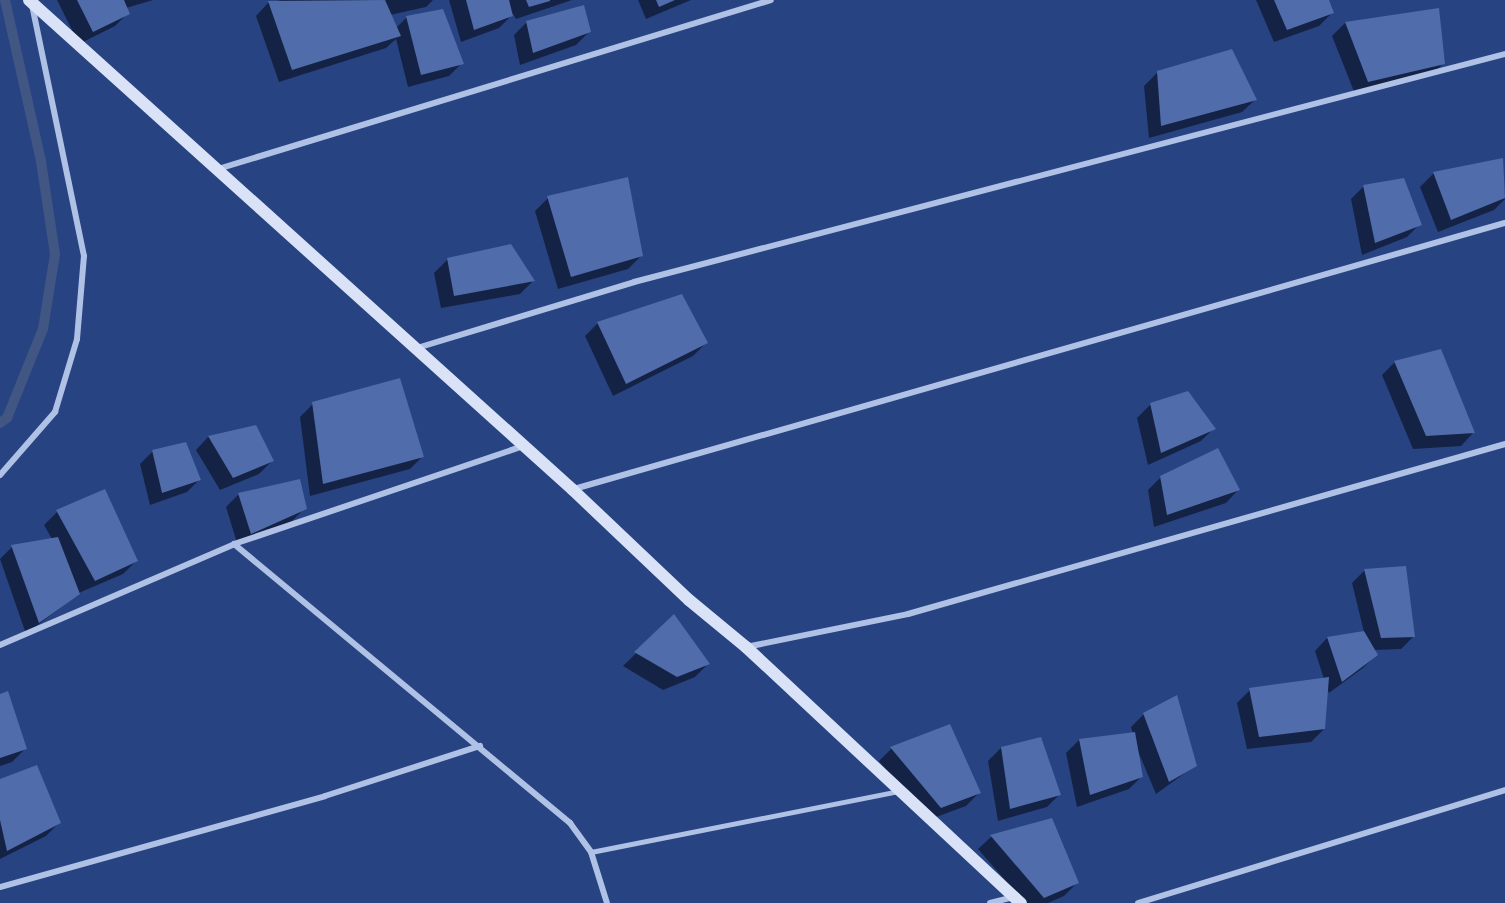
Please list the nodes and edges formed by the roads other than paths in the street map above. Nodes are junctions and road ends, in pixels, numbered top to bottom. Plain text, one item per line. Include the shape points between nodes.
1 (771, 0) edge
2 (30, 1) edge
3 (1505, 54) edge
4 (218, 169) junction
5 (1505, 223) edge
6 (414, 349) junction
7 (1505, 444) edge
8 (523, 446) junction
9 (0, 475) edge
10 (573, 490) junction
11 (234, 544) junction
12 (0, 645) edge
13 (746, 647) junction
14 (480, 746) junction
15 (900, 790) junction
16 (1505, 790) edge
17 (591, 852) junction
18 (0, 887) edge
19 (1017, 900) edge
20 (607, 903) edge
21 (990, 903) edge
22 (1138, 903) edge

1 - 4 street
2 - 4 main road
2 - 9 street via 84,256 77,339 55,411
3 - 6 street via 634,282
4 - 6 main road
5 - 10 street
6 - 8 main road
7 - 13 street via 908,614
8 - 10 main road
8 - 11 street
10 - 13 main road via 689,600
11 - 12 street
11 - 14 street
13 - 15 main road
14 - 17 street via 570,823
14 - 18 street via 325,796
15 - 17 lane
15 - 19 main road
16 - 22 street
17 - 20 street
19 - 21 street

